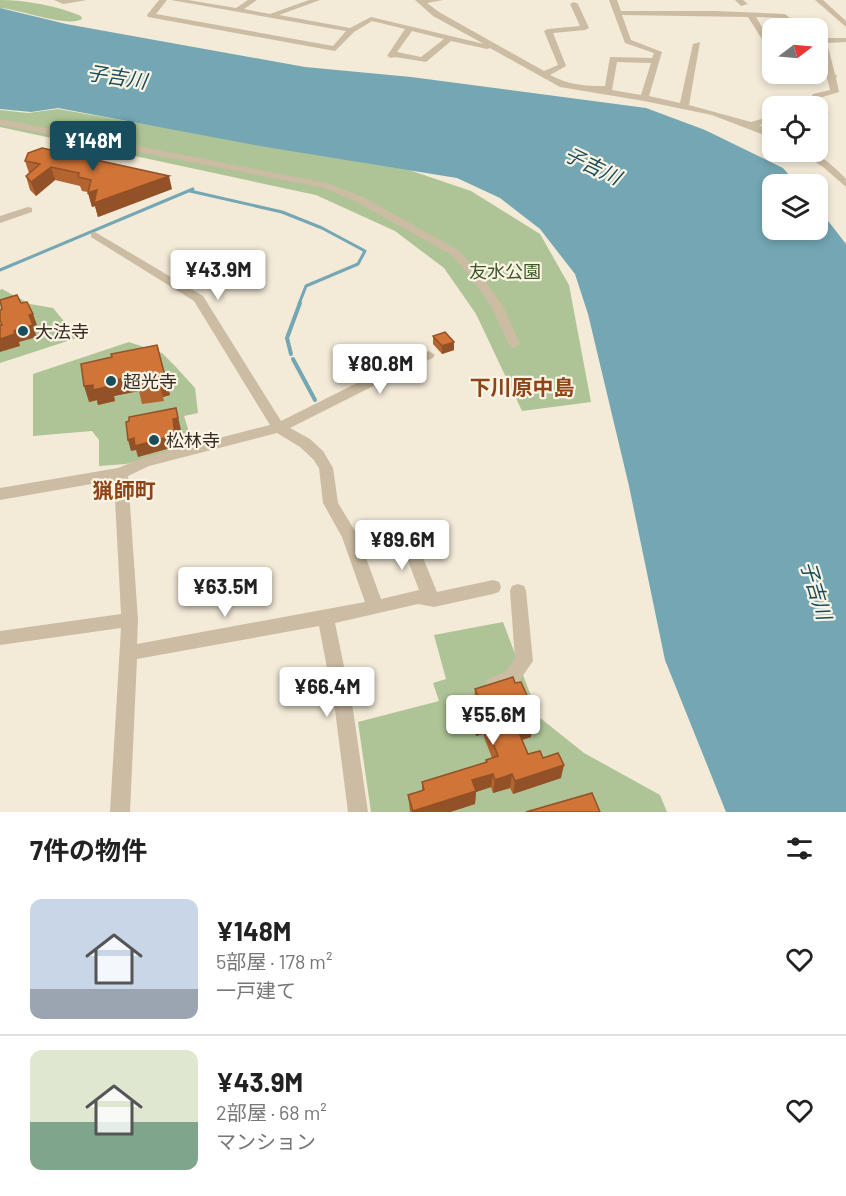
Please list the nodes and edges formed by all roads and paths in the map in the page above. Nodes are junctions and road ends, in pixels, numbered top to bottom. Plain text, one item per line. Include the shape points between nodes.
1 (58, 0) edge
2 (84, 0) edge
3 (163, 0) edge
4 (175, 0) edge
5 (253, 0) edge
6 (316, 0) edge
7 (440, 0) edge
8 (613, 0) edge
9 (819, 0) edge
10 (419, 1) edge
11 (574, 4) dead end
12 (88, 11) dead end
13 (238, 13) junction
14 (618, 13) junction
15 (751, 15) junction
16 (270, 16) junction
17 (787, 18) edge
18 (225, 22) dead end
19 (846, 25) edge
20 (217, 27) junction
21 (410, 29) junction
22 (351, 30) junction
23 (762, 30) edge
24 (448, 39) junction
25 (846, 40) edge
26 (828, 41) edge
27 (697, 44) dead end
28 (502, 51) junction
29 (654, 61) junction
30 (828, 64) edge
31 (543, 75) junction
32 (828, 76) edge
33 (832, 76) junction
34 (594, 92) junction
35 (816, 96) dead end
36 (644, 98) junction
37 (684, 106) junction
38 (762, 121) edge
39 (0, 122) edge
40 (751, 124) junction
41 (762, 130) edge
42 (821, 162) edge
43 (846, 184) edge
44 (28, 210) dead end
45 (0, 220) edge
46 (95, 235) dead end
47 (514, 344) dead end
48 (429, 355) dead end
49 (279, 428) junction
50 (121, 473) junction
51 (0, 494) edge
52 (401, 532) dead end
53 (493, 587) dead end
54 (518, 591) dead end
55 (431, 599) junction
56 (375, 606) junction
57 (326, 618) junction
58 (130, 620) junction
59 (0, 638) edge
60 (130, 652) junction
61 (492, 686) edge
62 (120, 812) edge
63 (358, 812) edge

1 - 2 street
2 - 12 street
3 - 20 street via 151,15
4 - 13 street
5 - 13 street
6 - 16 street
7 - 10 street
8 - 14 street
9 - 19 street
10 - 28 street
11 - 31 street via 585,28 548,31 562,66
13 - 16 street
14 - 15 street
14 - 29 street via 628,41 658,52
15 - 17 street
15 - 23 street
16 - 22 street
18 - 20 street
20 - 22 street via 335,49
21 - 22 street via 371,19
21 - 24 street
21 - 24 street via 392,55 423,60
24 - 28 street
25 - 26 street
27 - 37 street
28 - 31 street
29 - 34 street via 613,59 609,89
29 - 36 street
30 - 33 street
31 - 34 street via 563,85
32 - 33 street
33 - 35 street via 836,92
34 - 36 street
36 - 37 street
37 - 40 street
38 - 40 street
39 - 47 street via 272,174 327,186 359,199 454,252 497,306
40 - 41 street
42 - 43 street
44 - 45 street
46 - 49 street via 200,299
48 - 49 street
49 - 50 street via 145,462
49 - 56 street via 305,443 326,468 331,503 350,536
50 - 51 street
50 - 58 street
52 - 55 street
53 - 55 street
54 - 61 street via 524,660 511,678
55 - 56 street via 418,597
56 - 57 street
57 - 60 street
57 - 63 street
58 - 59 street
58 - 60 street
60 - 62 street

